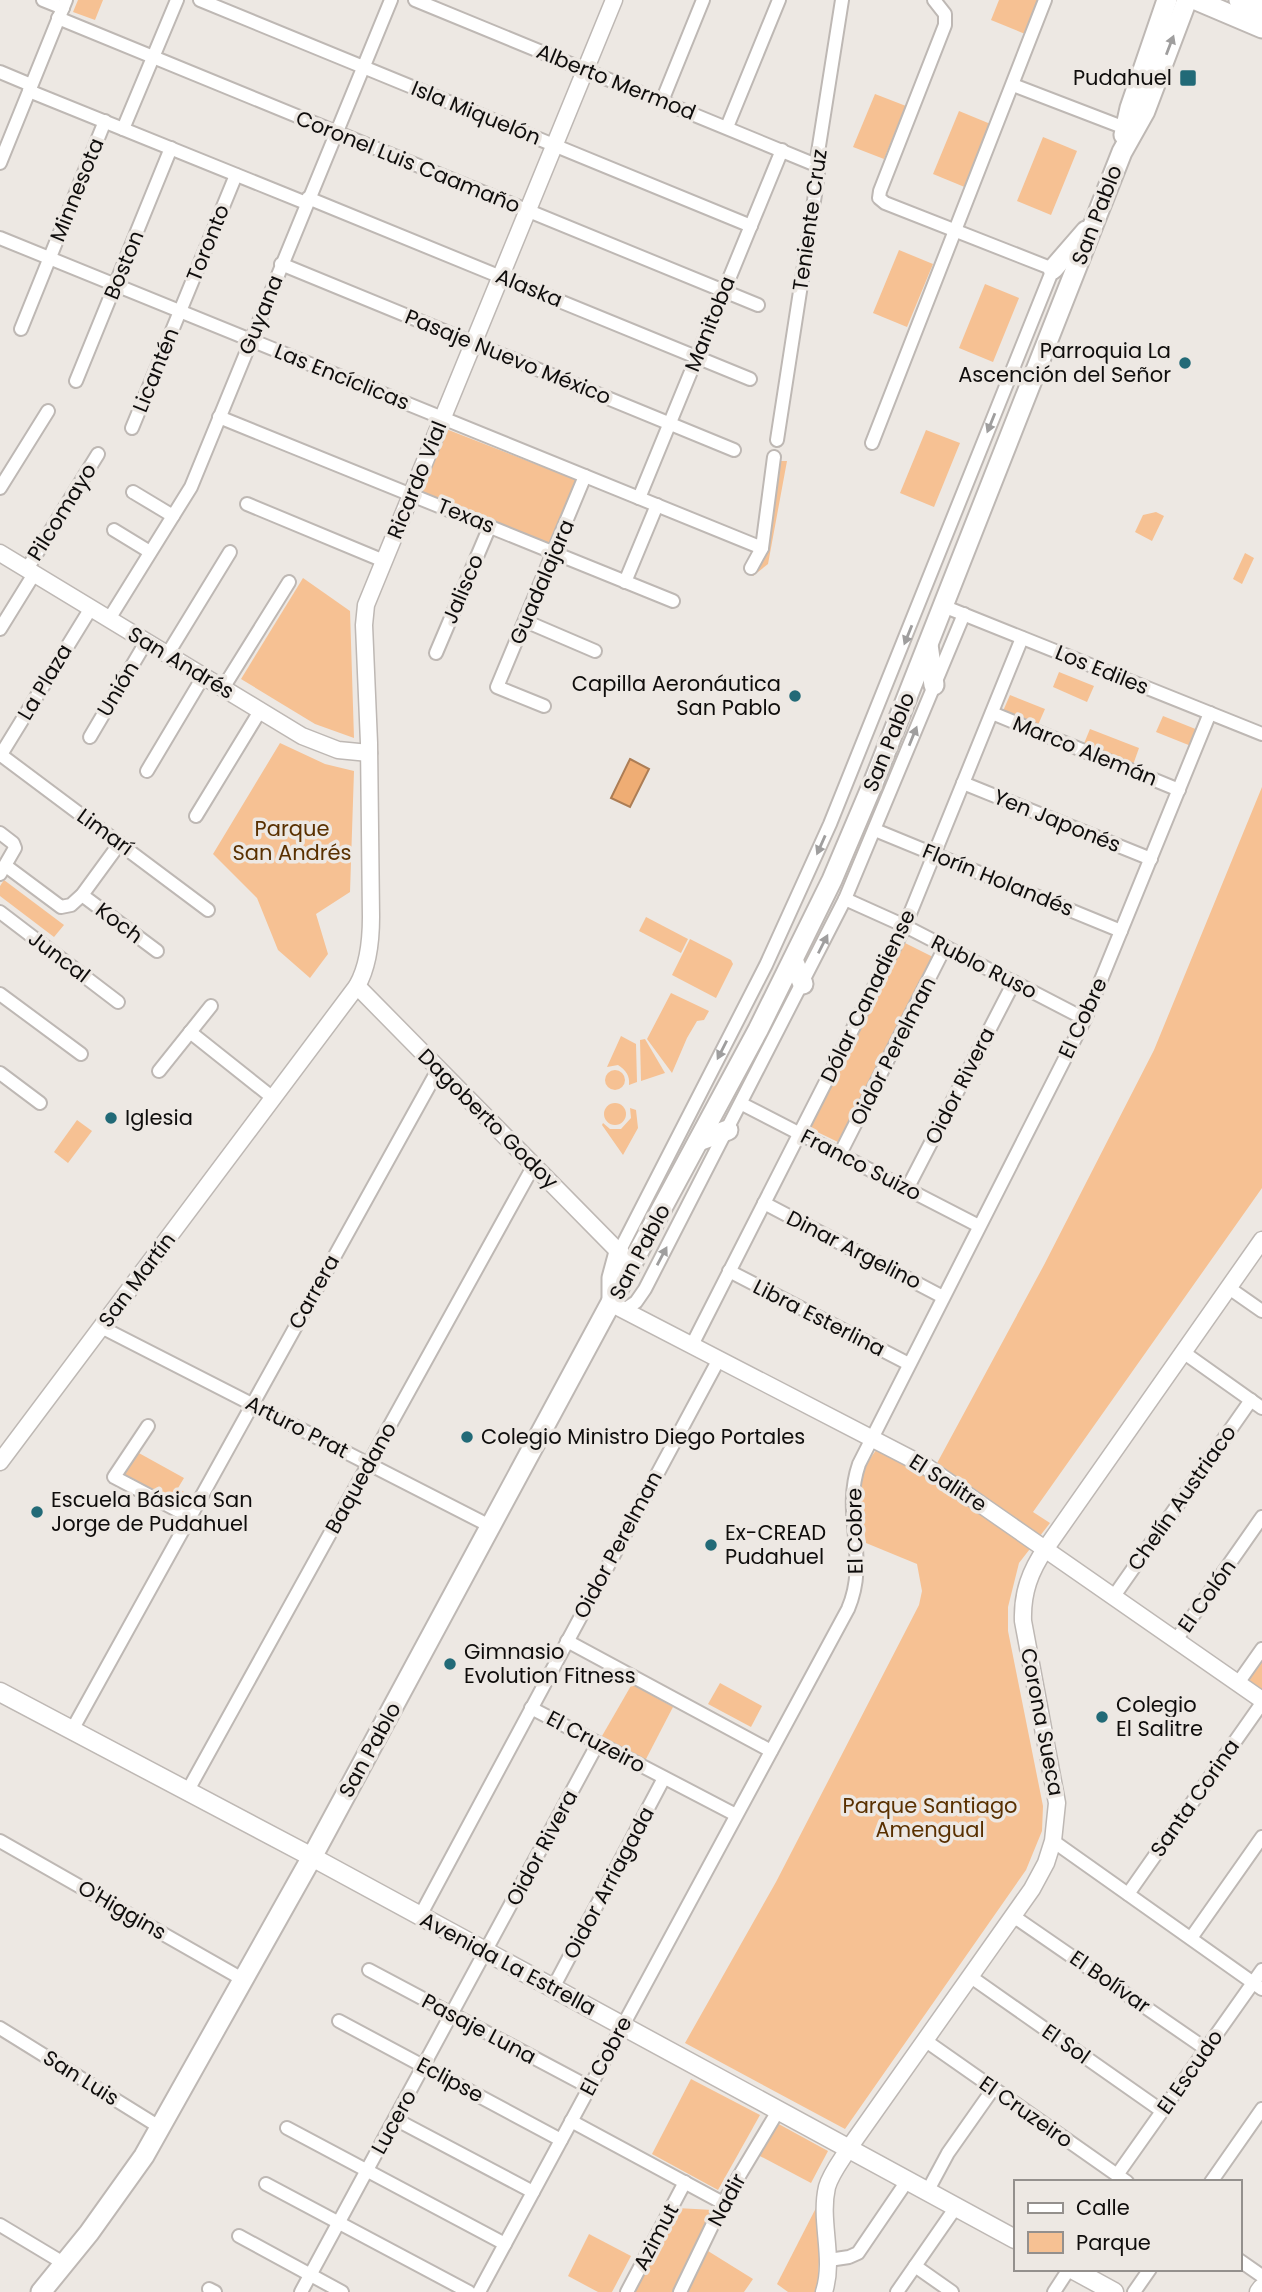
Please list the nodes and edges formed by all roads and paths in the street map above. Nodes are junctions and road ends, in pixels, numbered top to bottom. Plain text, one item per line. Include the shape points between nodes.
1 (43, 0) edge
2 (177, 0) edge
3 (200, 0) edge
4 (391, 0) edge
5 (415, 0) edge
6 (613, 0) edge
7 (703, 0) edge
8 (779, 0) edge
9 (842, 0) edge
10 (934, 0) edge
11 (1045, 0) edge
12 (1167, 0) edge
13 (1187, 0) edge
14 (1196, 0) edge
15 (1239, 0) edge
16 (62, 9) edge
17 (1262, 10) edge
18 (1262, 28) edge
19 (153, 57) junction
20 (363, 67) junction
21 (585, 69) junction
22 (0, 72) edge
23 (1013, 85) junction
24 (30, 88) junction
25 (662, 101) junction
26 (105, 121) junction
27 (727, 127) junction
28 (1125, 128) junction
29 (123, 129) junction
30 (335, 132) junction
31 (554, 145) junction
32 (171, 148) junction
33 (782, 150) junction
34 (1122, 152) junction
35 (1, 157) edge
36 (816, 165) junction
37 (236, 174) junction
38 (307, 200) junction
39 (527, 210) junction
40 (1094, 223) junction
41 (751, 226) junction
42 (956, 230) junction
43 (0, 238) edge
44 (49, 258) junction
45 (281, 264) junction
46 (1053, 269) junction
47 (500, 276) junction
48 (115, 285) junction
49 (724, 291) junction
50 (758, 305) dead end
51 (180, 312) junction
52 (21, 330) dead end
53 (251, 340) junction
54 (473, 343) junction
55 (697, 357) junction
56 (750, 379) dead end
57 (76, 381) dead end
58 (48, 411) dead end
59 (219, 417) junction
60 (442, 418) junction
61 (669, 423) junction
62 (132, 428) dead end
63 (777, 440) dead end
64 (872, 443) dead end
65 (734, 450) dead end
66 (98, 454) dead end
67 (774, 457) dead end
68 (586, 476) junction
69 (0, 488) edge
70 (133, 492) dead end
71 (411, 495) junction
72 (639, 498) junction
73 (247, 504) dead end
74 (657, 505) junction
75 (173, 516) junction
76 (490, 526) junction
77 (114, 530) dead end
78 (762, 548) junction
79 (150, 552) junction
80 (230, 552) dead end
81 (554, 552) junction
82 (0, 553) edge
83 (383, 561) junction
84 (751, 568) dead end
85 (30, 572) junction
86 (289, 582) dead end
87 (625, 582) junction
88 (673, 601) dead end
89 (943, 606) junction
90 (91, 608) junction
91 (964, 614) junction
92 (109, 619) junction
93 (525, 621) junction
94 (0, 629) edge
95 (1022, 638) junction
96 (146, 642) junction
97 (928, 643) junction
98 (595, 651) dead end
99 (436, 653) dead end
100 (167, 655) junction
101 (203, 677) junction
102 (934, 685) junction
103 (223, 688) junction
104 (544, 706) dead end
105 (260, 711) junction
106 (992, 713) junction
107 (1210, 713) junction
108 (1262, 734) edge
109 (90, 737) dead end
110 (369, 753) junction
111 (0, 756) edge
112 (146, 771) dead end
113 (963, 783) junction
114 (1179, 790) junction
115 (196, 816) dead end
116 (875, 830) junction
117 (0, 833) edge
118 (120, 843) junction
119 (934, 854) junction
120 (1151, 859) junction
121 (3, 870) edge
122 (82, 895) junction
123 (845, 899) junction
124 (208, 910) dead end
125 (0, 912) edge
126 (905, 926) junction
127 (1121, 931) junction
128 (946, 947) junction
129 (157, 951) dead end
130 (793, 960) junction
131 (1014, 982) junction
132 (803, 984) junction
133 (357, 986) junction
134 (0, 994) edge
135 (118, 1002) dead end
136 (211, 1006) dead end
137 (1085, 1019) junction
138 (190, 1032) junction
139 (80, 1054) dead end
140 (439, 1068) junction
141 (159, 1071) dead end
142 (0, 1073) edge
143 (273, 1098) junction
144 (40, 1103) dead end
145 (742, 1104) junction
146 (728, 1130) junction
147 (799, 1134) junction
148 (701, 1140) junction
149 (840, 1154) junction
150 (534, 1165) junction
151 (907, 1189) junction
152 (764, 1203) junction
153 (979, 1226) junction
154 (1262, 1240) edge
155 (619, 1252) junction
156 (729, 1271) junction
157 (1228, 1288) junction
158 (943, 1297) junction
159 (618, 1307) junction
160 (1262, 1311) edge
161 (101, 1327) junction
162 (692, 1345) junction
163 (1183, 1352) junction
164 (719, 1359) junction
165 (909, 1364) junction
166 (251, 1404) junction
167 (1256, 1404) edge
168 (148, 1426) dead end
169 (871, 1437) junction
170 (0, 1462) edge
171 (369, 1464) junction
172 (190, 1517) junction
173 (1262, 1517) edge
174 (492, 1527) junction
175 (1046, 1548) junction
176 (1114, 1596) junction
177 (1177, 1640) junction
178 (567, 1641) junction
179 (1262, 1649) edge
180 (1238, 1683) junction
181 (0, 1692) edge
182 (1262, 1701) edge
183 (531, 1708) junction
184 (72, 1730) junction
185 (598, 1743) junction
186 (771, 1751) junction
187 (664, 1778) junction
188 (187, 1792) junction
189 (736, 1815) junction
190 (1262, 1837) edge
191 (0, 1841) edge
192 (1053, 1841) junction
193 (312, 1857) junction
194 (1128, 1894) junction
195 (420, 1916) junction
196 (1013, 1916) junction
197 (1191, 1938) junction
198 (486, 1952) junction
199 (369, 1970) dead end
200 (1262, 1970) edge
201 (971, 1977) junction
202 (244, 1980) junction
203 (1257, 1986) edge
204 (553, 1988) junction
205 (452, 2014) junction
206 (339, 2021) dead end
207 (622, 2026) junction
208 (1, 2031) edge
209 (926, 2041) junction
210 (1206, 2049) junction
211 (424, 2066) junction
212 (589, 2087) junction
213 (993, 2089) junction
214 (1262, 2109) edge
215 (778, 2111) junction
216 (1162, 2112) junction
217 (395, 2119) junction
218 (571, 2121) junction
219 (161, 2128) junction
220 (287, 2128) dead end
221 (561, 2140) junction
222 (849, 2148) junction
223 (368, 2171) junction
224 (1122, 2178) edge
225 (1212, 2180) edge
226 (907, 2181) junction
227 (685, 2182) junction
228 (266, 2184) dead end
229 (533, 2192) junction
230 (927, 2192) junction
231 (723, 2203) junction
232 (956, 2207) junction
233 (339, 2223) junction
234 (0, 2225) edge
235 (239, 2236) dead end
236 (1014, 2238) edge
237 (505, 2244) junction
238 (829, 2260) junction
239 (1241, 2261) edge
240 (65, 2264) junction
241 (915, 2266) junction
242 (1070, 2271) edge
243 (1075, 2271) edge
244 (1149, 2271) edge
245 (311, 2275) junction
246 (1262, 2276) edge
247 (41, 2292) edge
248 (301, 2292) edge
249 (342, 2292) edge
250 (469, 2292) edge
251 (479, 2292) edge
252 (627, 2292) edge
253 (680, 2292) edge
254 (824, 2292) edge
255 (897, 2292) edge
256 (952, 2292) edge
257 (1054, 2292) edge
258 (1114, 2292) edge
259 (1134, 2292) edge

1 - 16 street, Coronel Luis Caamaño
2 - 19 street, Minnesota
3 - 20 street, Isla Miquelón
4 - 20 street, Guyana
5 - 21 street, Alberto Mermod
6 - 21 street, Ricardo Vial
7 - 25 street
8 - 27 street
9 - 36 street, Teniente Cruz
10 - 42 street via 945,14 945,25 879,198
11 - 23 street
12 - 28 main road, San Pablo
34 -> 13 main road, San Pablo via 1145,111
14 - 18 main road
15 - 17 main road
16 - 19 street, Coronel Luis Caamaño
16 - 24 street
19 - 29 street, Minnesota
19 - 30 street, Coronel Luis Caamaño
20 - 30 street, Guyana
20 - 31 street, Isla Miquelón
21 - 25 street, Alberto Mermod
21 - 31 street, Ricardo Vial
22 - 24 street, Alaska
23 - 28 street
23 - 42 street
24 - 26 street, Alaska
24 - 35 street
25 - 27 street, Alberto Mermod
26 - 29 street, Alaska
26 - 44 street, Minnesota
27 - 33 street, Alberto Mermod
28 - 34 main road, San Pablo
29 - 32 street, Alaska
30 - 38 street, Guyana
30 - 39 street, Coronel Luis Caamaño
31 - 39 street, Ricardo Vial
31 - 41 street, Isla Miquelón
32 - 37 street, Alaska
32 - 48 street, Boston
33 - 36 street, Alberto Mermod
33 - 41 street, Manitoba
34 - 40 main road, San Pablo
36 - 63 street, Teniente Cruz
37 - 38 street, Alaska
37 - 51 street, Toronto
38 - 45 street, Guyana
38 - 47 street, Alaska
39 - 47 street, Ricardo Vial
39 - 49 street, Coronel Luis Caamaño
40 - 46 main road
40 - 89 main road, San Pablo
41 - 49 street, Manitoba
42 - 46 street
42 - 64 street
43 - 44 street, Las Encíclicas
44 - 48 street, Las Encíclicas
44 - 52 street, Minnesota
45 - 53 street, Guyana
45 - 54 street, Pasaje Nuevo México
46 -> 155 street, San Pablo via 826,835 766,965
47 - 54 street, Ricardo Vial
47 - 55 street, Alaska
48 - 51 street, Las Encíclicas
48 - 57 street, Boston
49 - 50 street, Coronel Luis Caamaño
49 - 55 street, Manitoba
51 - 53 street, Las Encíclicas
51 - 62 street, Licantén
53 - 59 street, Guyana
53 - 60 street, Las Encíclicas
54 - 60 street, Ricardo Vial
54 - 61 street, Pasaje Nuevo México
55 - 56 street, Alaska
55 - 61 street, Manitoba
58 - 69 street
59 - 71 street, Texas
59 - 75 street, Guyana via 191,488
60 - 68 street, Las Encíclicas
60 - 71 street, Ricardo Vial
61 - 65 street, Pasaje Nuevo México
61 - 72 street, Manitoba
66 - 85 street, Pilcomayo
67 - 78 street
68 - 72 street, Las Encíclicas
68 - 81 street, Guadalajara
70 - 75 street
71 - 76 street, Texas
71 - 83 street, Ricardo Vial
72 - 74 street, Las Encíclicas
73 - 83 street
74 - 78 street, Las Encíclicas
74 - 87 street
75 - 79 street, Guyana
76 - 81 street, Texas
76 - 99 street, Jalisco
77 - 79 street
78 - 84 street
79 - 92 street, Guyana
80 - 100 street
81 - 87 street, Texas
81 - 93 street, Guadalajara
82 - 85 street, San Andrés
83 - 110 street, Ricardo Vial via 364,616
85 - 90 street, San Andrés
85 - 94 street, Pilcomayo
86 - 103 street
87 - 88 street, Texas
89 - 91 street, Los Ediles
89 - 97 main road, San Pablo
90 - 92 street, San Andrés
90 - 111 street, La Plaza
91 - 95 street, Los Ediles
91 - 102 street, San Pablo
92 - 96 street, San Andrés
93 - 98 street
93 - 104 street, Guadalajara via 497,687
95 - 106 street, Dólar Canadiense
95 - 107 street, Los Ediles
96 - 100 street, San Andrés
96 - 109 street, Unión
97 - 102 main road
97 - 130 main road, San Pablo via 853,830
100 - 101 street, San Andrés
101 - 103 street, San Andrés
101 - 112 street
116 -> 102 street, San Pablo
103 - 105 street, San Andrés
105 - 110 street, San Andrés via 321,745
105 - 115 street
106 - 113 street, Dólar Canadiense
106 - 114 street, Marco Alemán
107 - 108 street, Los Ediles
107 - 114 street, El Cobre
110 - 133 street, Ricardo Vial via 370,932
111 - 118 street, Limarí
113 - 119 street, Dólar Canadiense
113 - 120 street, Yen Japonés
114 - 120 street, El Cobre
116 - 119 street, Florín Holandés
116 - 123 street, San Pablo
117 - 121 street via 15,848
118 - 122 street
118 - 124 street, Limarí
119 - 126 street, Dólar Canadiense
119 - 127 street, Florín Holandés
120 - 127 street, El Cobre
121 - 122 street via 61,907
122 - 129 street, Koch
123 - 126 street, Rublo Ruso
132 -> 123 street, San Pablo
125 - 135 street, Juncal
126 - 128 street, Rublo Ruso
126 - 147 street, Dólar Canadiense
127 - 137 street, El Cobre
128 - 131 street, Rublo Ruso
128 - 149 street, Oidor Perelman
130 - 132 main road
130 - 148 main road, San Pablo
131 - 137 street, Rublo Ruso
131 - 151 street, Oidor Rivera
132 - 145 street, San Pablo
133 - 140 street, Dagoberto Godoy
133 - 143 street, San Martín
134 - 139 street
136 - 138 street
137 - 153 street, El Cobre
138 - 141 street
138 - 143 street
140 - 150 street, Dagoberto Godoy
140 - 166 street, Carrera
142 - 144 street
143 - 161 street, San Martín
145 - 146 street, San Pablo
145 - 147 street, Franco Suizo
146 - 148 main road
159 -> 146 street, San Pablo via 631,1307 642,1293
147 - 149 street, Franco Suizo
147 - 152 street, Dólar Canadiense
148 - 159 main road, San Pablo
149 - 151 street, Franco Suizo
150 - 155 street, Dagoberto Godoy
150 - 171 street, Baquedano
151 - 153 street, Franco Suizo
152 - 156 street, Dólar Canadiense
152 - 158 street, Dinar Argelino
153 - 158 street, El Cobre
154 - 157 street, Corona Sueca
155 - 159 main road via 612,1278
156 - 162 street, Dólar Canadiense
156 - 165 street, Libra Esterlina
157 - 160 street
157 - 163 street, Corona Sueca
158 - 165 street, El Cobre
159 - 162 street, El Salitre
159 - 174 main road, San Pablo
161 - 166 street, Arturo Prat
161 - 170 street, San Martín
162 - 164 street, El Salitre
163 - 167 street
163 - 175 street, Corona Sueca
164 - 169 street, El Salitre
164 - 178 street, Oidor Perelman
165 - 169 street, El Cobre
166 - 171 street, Arturo Prat
166 - 172 street, Carrera
167 - 176 street, Chelín Austriaco
168 - 172 street via 114,1477
169 - 175 street, El Salitre via 942,1476
169 - 186 street, El Cobre via 852,1493 858,1561 852,1600
171 - 174 street, Arturo Prat
171 - 188 street, Baquedano
172 - 184 street, Carrera
173 - 177 street, El Colón
174 - 193 main road, San Pablo
175 - 176 street, El Salitre
175 - 192 street, Corona Sueca via 1029,1578 1023,1610 1057,1803
176 - 177 street, El Salitre
177 - 180 street, El Salitre
178 - 183 street, Oidor Perelman
178 - 186 street
179 - 180 street
180 - 182 street, El Salitre
181 - 184 main road, Avenida La Estrella
182 - 194 street, Santa Corina
183 - 185 street, El Cruzeiro
183 - 195 street, Oidor Perelman
184 - 188 main road, Avenida La Estrella
185 - 187 street, El Cruzeiro
185 - 198 street, Oidor Rivera
186 - 189 street, El Cobre
187 - 189 street, El Cruzeiro
187 - 204 street, Oidor Arriagada
188 - 193 main road, Avenida La Estrella
189 - 207 street, El Cobre
190 - 197 street
191 - 202 street, O'Higgins
192 - 194 street
192 - 196 street, Corona Sueca via 1039,1878
193 - 195 main road, Avenida La Estrella
193 - 202 main road, San Pablo
194 - 197 street
195 - 198 main road, Avenida La Estrella
196 - 201 street, Corona Sueca
196 - 210 street, El Bolívar
197 - 203 street
198 - 204 main road, Avenida La Estrella
198 - 205 street, Lucero
199 - 205 street, Pasaje Luna
200 - 203 street, El Escudo
201 - 209 street, Corona Sueca
201 - 216 street, El Sol
202 - 219 main road, San Pablo
203 - 210 street, El Escudo
204 - 207 main road, Avenida La Estrella
205 - 211 street, Lucero
205 - 212 street, Pasaje Luna
206 - 211 street, Eclipse
207 - 212 street, El Cobre
207 - 215 main road, Avenida La Estrella
208 - 219 street, San Luis
209 - 213 street, El Cruzeiro
209 - 222 street, Corona Sueca
210 - 216 street, El Escudo
211 - 217 street, Lucero
211 - 221 street, Eclipse
212 - 218 street, El Cobre
213 - 224 street, El Cruzeiro
213 - 230 street
214 - 225 street
215 - 222 main road, Avenida La Estrella
215 - 231 street, Nadir
216 - 224 street, El Escudo
217 - 223 street, Lucero
217 - 229 street
218 - 221 street, El Cobre
218 - 227 street
219 - 240 main road, San Pablo
220 - 223 street
221 - 229 street, El Cobre
222 - 226 main road, Avenida La Estrella
222 - 238 street, Corona Sueca via 827,2191
223 - 233 street, Lucero
223 - 237 street
226 - 230 main road, Avenida La Estrella
226 - 238 street via 858,2253
227 - 231 street
227 - 252 street, Azimut
228 - 233 street
229 - 237 street, El Cobre
230 - 232 main road, Avenida La Estrella
231 - 253 street, Nadir
232 - 236 main road, Avenida La Estrella
232 - 241 street
233 - 245 street, Lucero
233 - 250 street
234 - 240 street
235 - 245 street
237 - 251 street, El Cobre
238 - 254 street, Corona Sueca
239 - 246 street
240 - 247 main road, San Pablo
241 - 255 street
241 - 256 street
242 - 257 street
243 - 258 main road
244 - 259 street
245 - 248 street, Lucero
245 - 249 street

